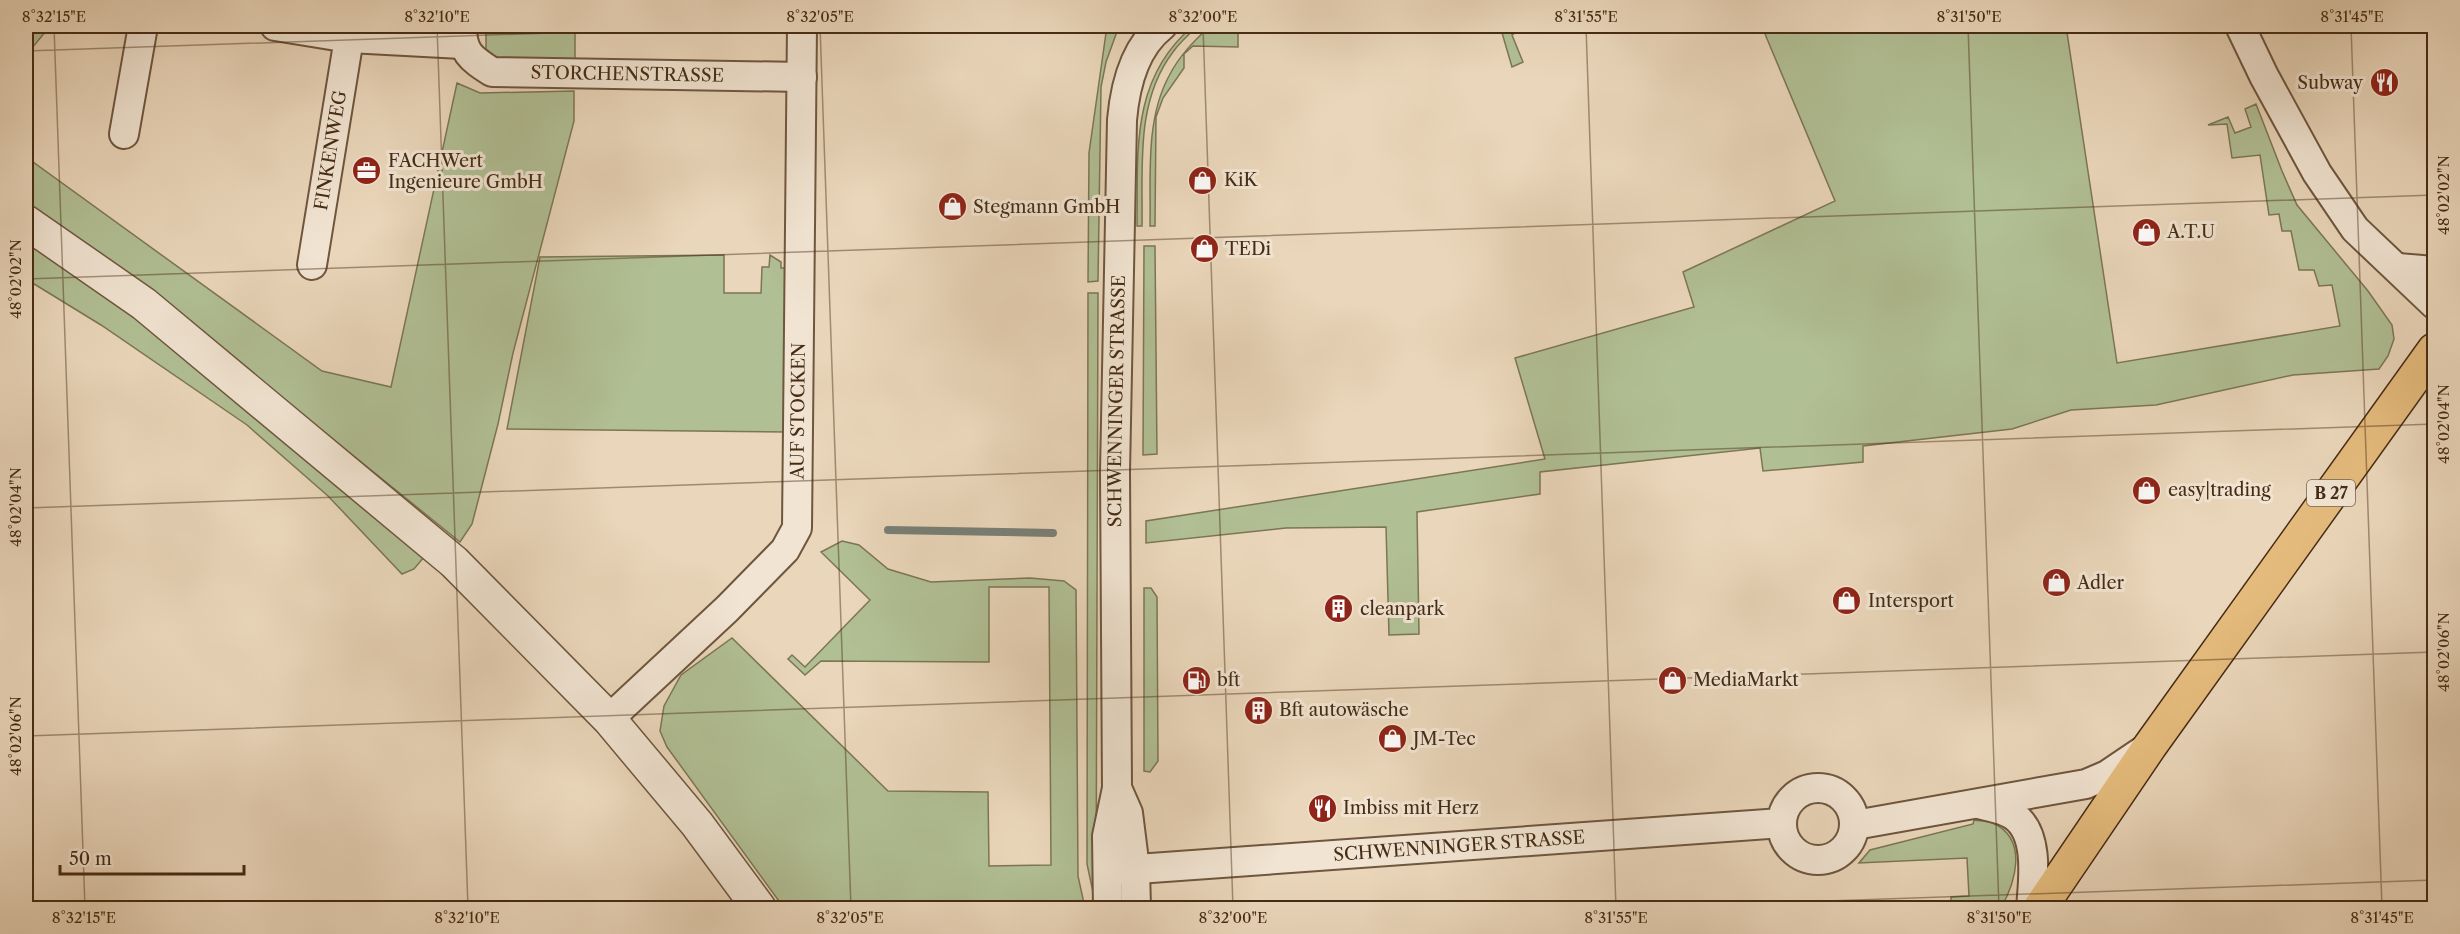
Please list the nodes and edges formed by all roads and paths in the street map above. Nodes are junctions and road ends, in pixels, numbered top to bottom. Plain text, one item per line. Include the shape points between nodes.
1 (143, 26) edge
2 (275, 26) edge
3 (802, 26) edge
4 (1162, 26) edge
5 (2240, 26) edge
6 (462, 35) edge
7 (349, 38) junction
8 (802, 77) junction
9 (124, 134) dead end
10 (26, 222) edge
11 (312, 265) dead end
12 (2398, 268) junction
13 (2434, 271) edge
14 (2434, 304) edge
15 (2434, 350) edge
16 (609, 719) junction
17 (2150, 746) junction
18 (1977, 804) junction
19 (1782, 824) junction
20 (1855, 825) junction
21 (1122, 870) junction
22 (759, 909) edge
23 (1108, 909) edge
24 (1136, 909) edge
25 (2031, 909) edge
26 (2040, 909) edge

1 - 9 street
2 - 7 street, STORCHENSTRASSE
3 - 8 street, AUF STOCKEN
4 - 21 street, SCHWENNINGER STRASSE via 1149,35 1131,68 1122,120 1115,472 1117,788 1128,813
5 - 12 street via 2317,172 2355,229
6 - 7 street, STORCHENSTRASSE
6 - 8 street, STORCHENSTRASSE via 476,62 492,72
7 - 11 street, FINKENWEG
8 - 16 street, AUF STOCKEN via 797,528 785,550 727,609
10 - 16 street via 144,304 446,554
12 - 13 street
12 - 14 street
15 - 17 main road, B 27
16 - 22 street via 697,824
17 - 18 street via 2097,780
17 - 26 main road, B 27
18 - 20 street
18 - 25 street via 2016,816 2026,831 2034,852
19 - 20 street via 1784,835 1797,854 1821,861 1848,845
19 - 20 street via 1790,802 1820,788 1831,790 1849,804
19 - 21 street, SCHWENNINGER STRASSE
21 - 23 street, SCHWENNINGER STRASSE
21 - 24 street, SCHWENNINGER STRASSE

